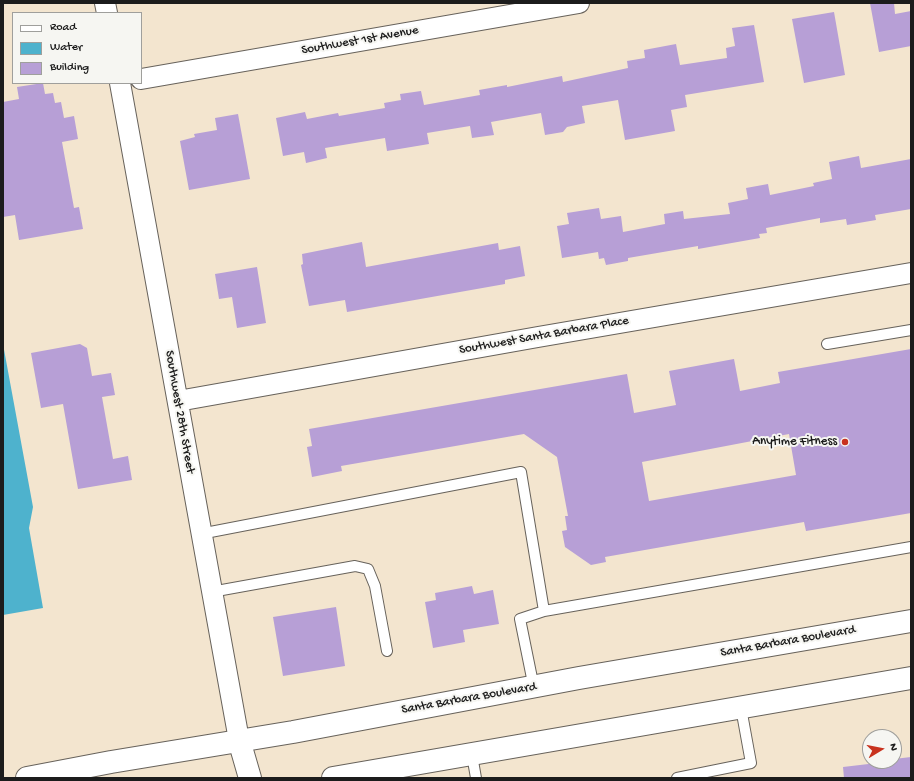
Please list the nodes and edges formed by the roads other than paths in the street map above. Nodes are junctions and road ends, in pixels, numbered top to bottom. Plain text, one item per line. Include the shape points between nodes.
1 (579, 3) edge
2 (142, 79) edge
3 (120, 84) edge
4 (911, 273) edge
5 (911, 330) edge
6 (827, 344) dead end
7 (178, 401) junction
8 (200, 534) junction
9 (911, 547) edge
10 (211, 592) junction
11 (544, 611) junction
12 (911, 621) edge
13 (387, 651) dead end
14 (911, 678) edge
15 (534, 688) junction
16 (741, 708) junction
17 (239, 740) junction
18 (472, 755) junction
19 (27, 778) edge
20 (250, 778) edge
21 (332, 778) edge
22 (476, 778) edge
23 (677, 778) edge

1 - 2 street, Southwest 1st Avenue
3 - 7 street, Southwest 28th Street
4 - 7 street, Southwest Santa Barbara Place
5 - 6 lane
7 - 8 street, Southwest 28th Street
8 - 10 street, Southwest 28th Street
8 - 11 lane via 521,472
9 - 11 lane
10 - 13 lane via 355,566 368,569 375,586
10 - 17 street, Southwest 28th Street
11 - 15 lane via 520,619
12 - 15 main road, Santa Barbara Boulevard
14 - 16 main road
15 - 17 main road, Santa Barbara Boulevard
16 - 18 main road
16 - 23 lane via 751,763
17 - 19 main road, Santa Barbara Boulevard
17 - 20 main road
18 - 21 main road
18 - 22 lane

